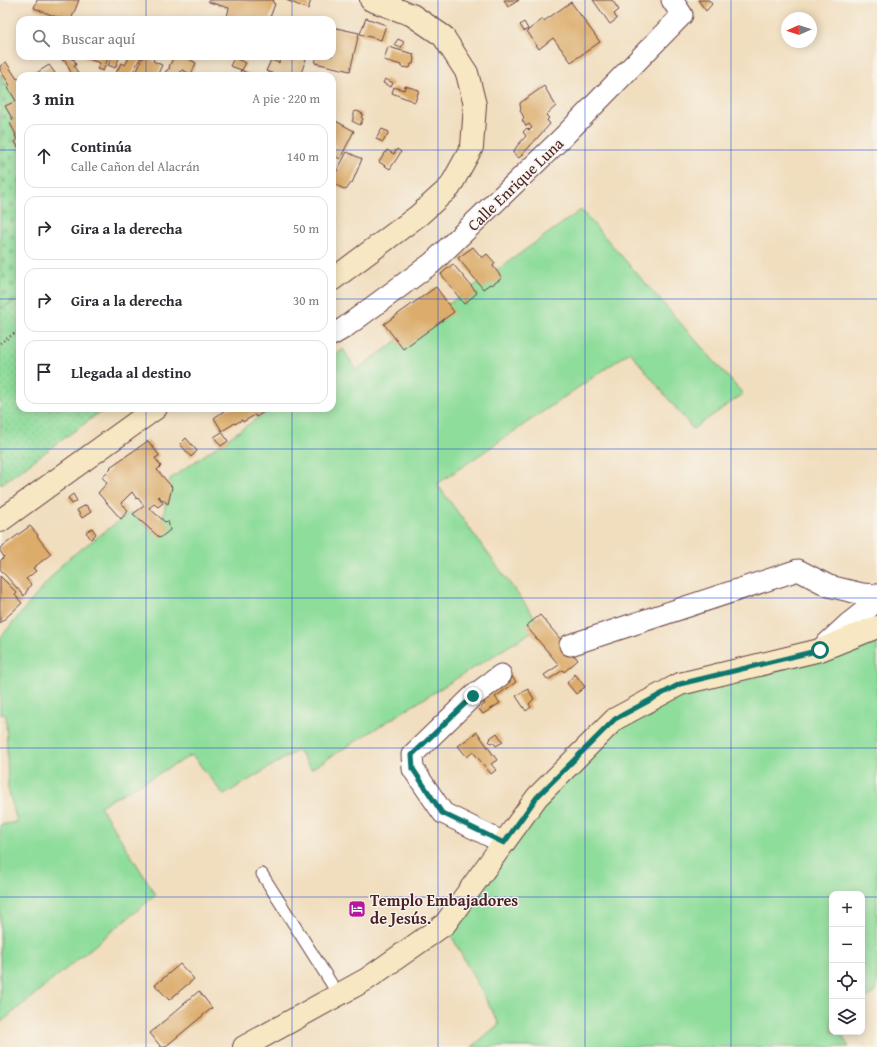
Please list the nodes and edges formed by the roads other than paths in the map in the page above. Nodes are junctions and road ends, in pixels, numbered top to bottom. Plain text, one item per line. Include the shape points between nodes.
1 (371, 0) edge
2 (677, 5) edge
3 (336, 277) edge
4 (336, 333) edge
5 (150, 412) edge
6 (0, 521) edge
7 (877, 594) edge
8 (877, 601) edge
9 (877, 628) edge
10 (570, 645) dead end
11 (820, 650) junction
12 (501, 675) dead end
13 (504, 843) junction
14 (262, 874) dead end
15 (338, 994) junction
16 (244, 1047) edge

1 - 3 main road via 412,15 443,36 467,73 475,105 472,147 450,187 419,215
2 - 4 street, Calle Enrique Luna via 562,138 432,263
5 - 6 main road
7 - 10 street via 862,594 828,586 798,570
8 - 11 street
9 - 11 main road
11 - 13 main road via 680,684 615,719 537,797
12 - 13 street via 473,696 412,755 413,769 442,813
13 - 15 main road via 445,924 367,979
14 - 15 lane
15 - 16 main road

